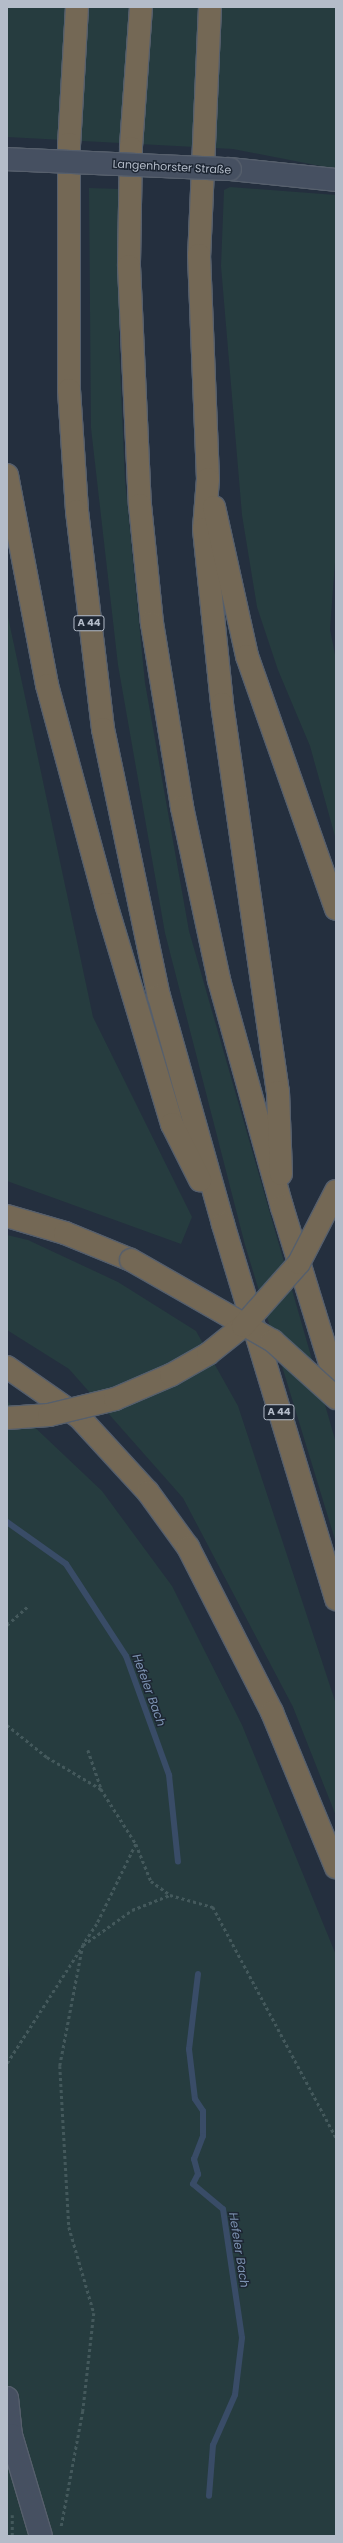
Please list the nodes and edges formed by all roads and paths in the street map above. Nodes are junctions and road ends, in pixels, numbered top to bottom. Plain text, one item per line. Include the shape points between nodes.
1 (77, 7) edge
2 (141, 7) edge
3 (210, 7) edge
4 (7, 159) edge
5 (336, 180) edge
6 (7, 475) edge
7 (208, 479) junction
8 (336, 909) edge
9 (336, 1191) edge
10 (282, 1207) junction
11 (7, 1216) edge
12 (223, 1224) junction
13 (7, 1367) edge
14 (336, 1383) edge
15 (336, 1398) edge
16 (7, 1418) edge
17 (336, 1599) edge
18 (27, 1607) dead end
19 (7, 1625) edge
20 (7, 1725) edge
21 (88, 1750) dead end
22 (101, 1788) junction
23 (136, 1844) junction
24 (336, 1867) edge
25 (170, 1895) junction
26 (83, 1944) junction
27 (7, 2063) edge
28 (336, 2137) edge
29 (7, 2398) edge
30 (11, 2515) dead end
31 (50, 2534) edge
32 (12, 2536) edge

1 - 12 highway, A 44 via 69,144 69,390 90,632 119,816 157,989
2 - 10 highway via 131,148 129,266 140,504 152,623 199,893
3 - 7 highway via 199,254
4 - 5 street, Langenhorster Straße, bridge via 230,169
6 - 12 highway via 47,685 106,904 172,1124
7 - 8 highway via 247,656
7 - 10 highway via 204,529 222,704 278,1092
9 - 16 highway, bridge via 298,1263 243,1326 208,1354 171,1375 115,1400 50,1414
10 - 14 highway
11 - 15 highway, bridge via 65,1233 131,1260 273,1341
12 - 17 highway, A 44
13 - 24 highway via 79,1417 148,1492 188,1547 272,1712
18 - 19 path
20 - 22 path via 47,1757
21 - 22 path
22 - 23 path
23 - 25 path via 151,1881
23 - 26 path via 97,1924
25 - 26 path via 132,1910
25 - 28 path via 213,1907
26 - 27 path
26 - 31 path via 60,2066 69,2227 94,2313 83,2411
29 - 31 street via 11,2436
30 - 32 path

